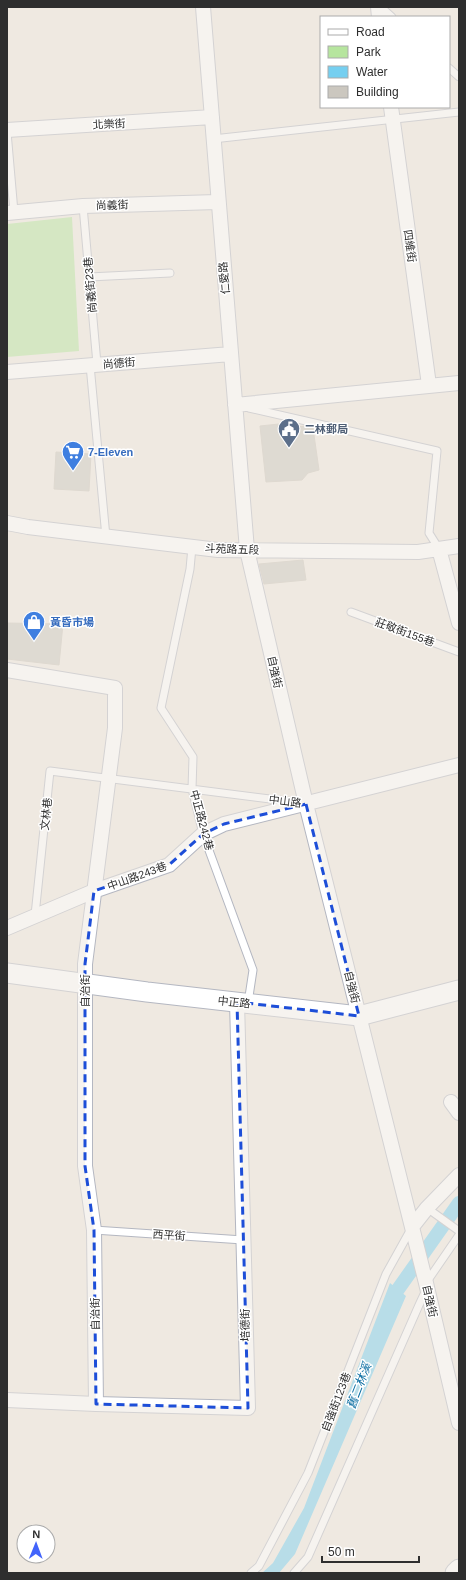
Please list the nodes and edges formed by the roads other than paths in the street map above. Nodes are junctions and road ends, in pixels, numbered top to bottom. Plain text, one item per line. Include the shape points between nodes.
1 (202, 7) edge
2 (380, 7) edge
3 (391, 16) edge
4 (450, 69) edge
5 (459, 78) edge
6 (459, 112) edge
7 (392, 113) edge
8 (212, 117) junction
9 (7, 131) edge
10 (213, 140) junction
11 (217, 202) junction
12 (83, 206) junction
13 (10, 212) edge
14 (170, 273) dead end
15 (89, 277) junction
16 (231, 354) junction
17 (94, 365) junction
18 (7, 372) edge
19 (459, 383) edge
20 (429, 385) junction
21 (235, 405) junction
22 (7, 523) edge
23 (106, 537) junction
24 (459, 546) edge
25 (192, 547) junction
26 (439, 549) junction
27 (247, 550) junction
28 (351, 612) dead end
29 (459, 623) edge
30 (459, 652) edge
31 (7, 670) edge
32 (459, 765) edge
33 (108, 778) junction
34 (192, 789) junction
35 (306, 804) junction
36 (203, 834) junction
37 (94, 891) junction
38 (35, 915) junction
39 (7, 928) edge
40 (7, 974) edge
41 (85, 985) junction
42 (459, 990) edge
43 (243, 1002) junction
44 (359, 1016) junction
45 (459, 1175) edge
46 (427, 1208) junction
47 (412, 1227) junction
48 (94, 1230) junction
49 (459, 1231) edge
50 (459, 1235) edge
51 (243, 1240) junction
52 (427, 1285) junction
53 (7, 1400) edge
54 (96, 1404) junction
55 (459, 1423) edge
56 (459, 1569) edge
57 (251, 1573) edge
58 (294, 1573) edge
59 (455, 1573) edge

1 - 8 street, 仁愛路
2 - 3 lane
4 - 5 lane
6 - 7 lane
7 - 10 lane
7 - 20 street, 四維街
8 - 9 street, 北樂街
8 - 10 street, 仁愛路
9 - 13 lane
10 - 11 street, 仁愛路
11 - 12 street, 尚義街
11 - 16 street, 仁愛路
12 - 13 street, 尚義街
12 - 15 lane, 尚義街23巷
14 - 15 lane
15 - 17 lane, 尚義街23巷
16 - 17 street, 尚德街
16 - 21 street, 仁愛路
17 - 18 street, 尚德街
17 - 23 lane, 尚義街23巷
19 - 20 street
20 - 21 street
21 - 26 lane via 437,451 429,533
21 - 27 street, 仁愛路
22 - 23 street, 斗苑路五段
23 - 25 street, 斗苑路五段
24 - 26 street, 斗苑路五段
25 - 27 street, 斗苑路五段
25 - 34 lane, 中正路242巷 via 190,569 161,708 193,757
26 - 27 street, 斗苑路五段 via 418,552
26 - 29 street
27 - 35 street, 自強街
28 - 30 lane, 莊敬街155巷
31 - 33 street, 自治街 via 115,688 115,728
32 - 35 street, 中山路
33 - 34 lane, 中山路
33 - 37 street, 自治街
33 - 38 lane, 文林巷 via 50,772
34 - 35 lane, 中山路
34 - 36 lane, 中正路242巷
35 - 36 street, 中山路243巷 via 224,824
35 - 44 street, 自強街
36 - 37 street, 中山路243巷 via 169,865
36 - 43 lane, 中正路242巷 via 253,970
37 - 38 street, 中山路243巷
37 - 41 street, 自治街 via 85,964
38 - 39 street, 中山路243巷
40 - 41 main road, 中正路
41 - 43 main road, 中正路
41 - 48 street, 自治街 via 85,1166
42 - 44 main road, 中正路
43 - 44 main road, 中正路
43 - 51 street, 培德街
44 - 47 street, 自強街
45 - 46 street
46 - 47 street
46 - 49 lane
47 - 52 street, 自強街
47 - 57 lane, 自強街123巷 via 386,1274 308,1473 259,1566
48 - 51 lane, 西平街
48 - 54 street, 自治街
50 - 52 lane
51 - 54 street, 培德街 via 248,1408
52 - 55 street, 自強街
52 - 58 lane via 308,1557
53 - 54 street, 培德街
56 - 59 main road

